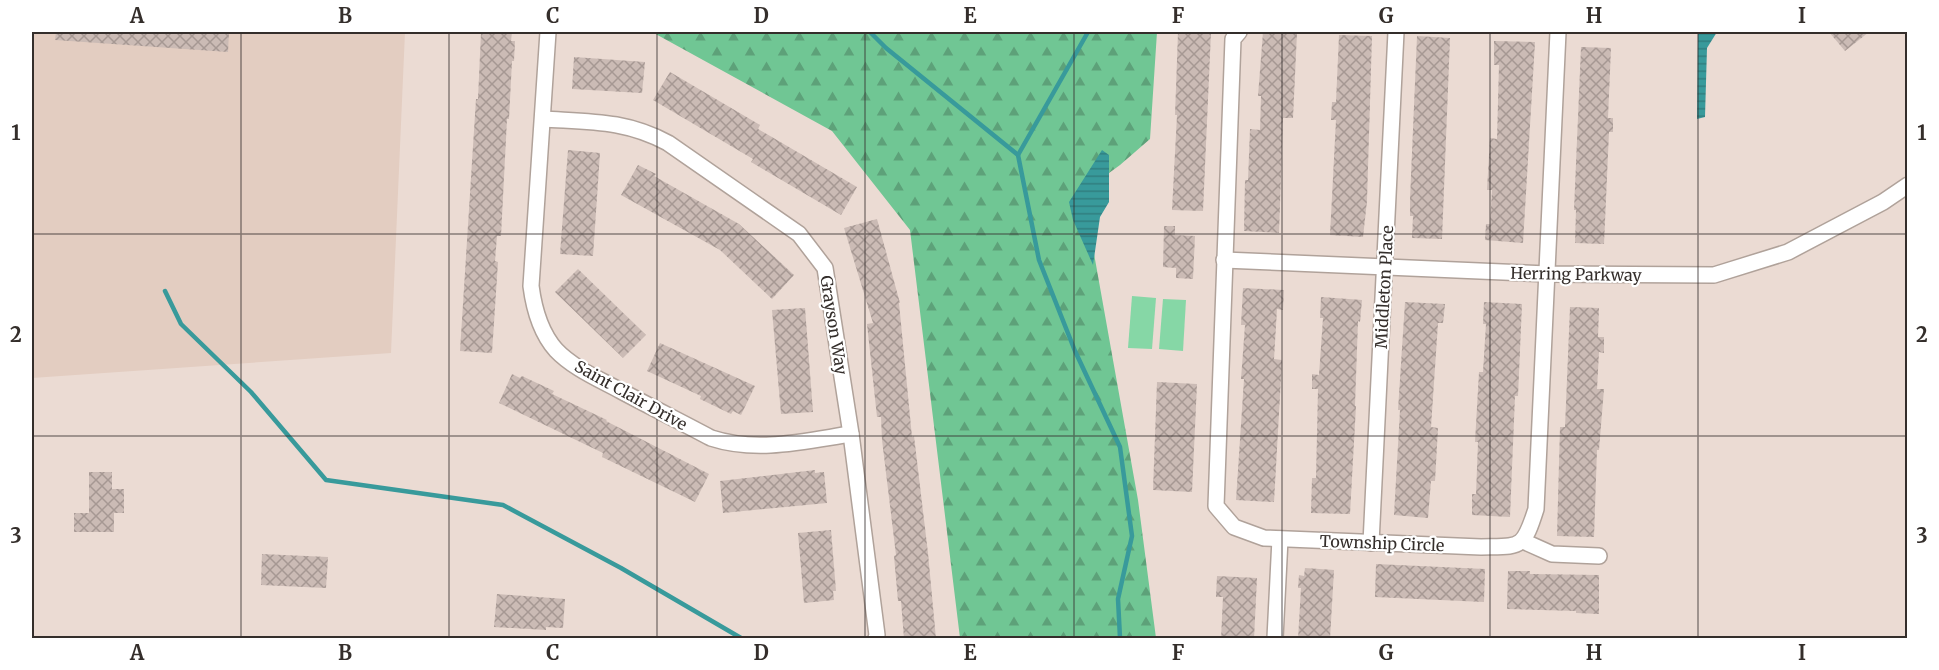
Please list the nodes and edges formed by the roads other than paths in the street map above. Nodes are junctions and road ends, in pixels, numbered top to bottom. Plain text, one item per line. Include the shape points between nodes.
1 (548, 32) edge
2 (1239, 32) edge
3 (1396, 32) edge
4 (1558, 32) edge
5 (543, 119) junction
6 (1908, 185) edge
7 (1224, 260) junction
8 (1385, 267) junction
9 (1548, 274) junction
10 (851, 434) junction
11 (1280, 539) junction
12 (1522, 541) junction
13 (1371, 543) junction
14 (1599, 556) dead end
15 (876, 639) edge
16 (1275, 639) edge

1 - 5 street, Saint Clair Drive
2 - 7 street, Township Circle via 1233,39
3 - 8 street, Middleton Place
4 - 9 street
5 - 10 street, Grayson Way via 622,125 652,134 799,234 825,268
5 - 10 street, Saint Clair Drive via 531,286 538,319 555,349 598,379 726,443 761,446
6 - 9 street, Herring Parkway via 1788,252 1714,276
7 - 8 street, Herring Parkway
7 - 11 street, Township Circle via 1216,506 1234,527 1264,538
8 - 9 street, Herring Parkway
8 - 13 street, Middleton Place
9 - 12 street via 1536,509
10 - 15 street, Grayson Way
11 - 13 street, Township Circle
11 - 16 street
12 - 13 street, Township Circle via 1515,546 1481,547
12 - 14 street via 1552,554

